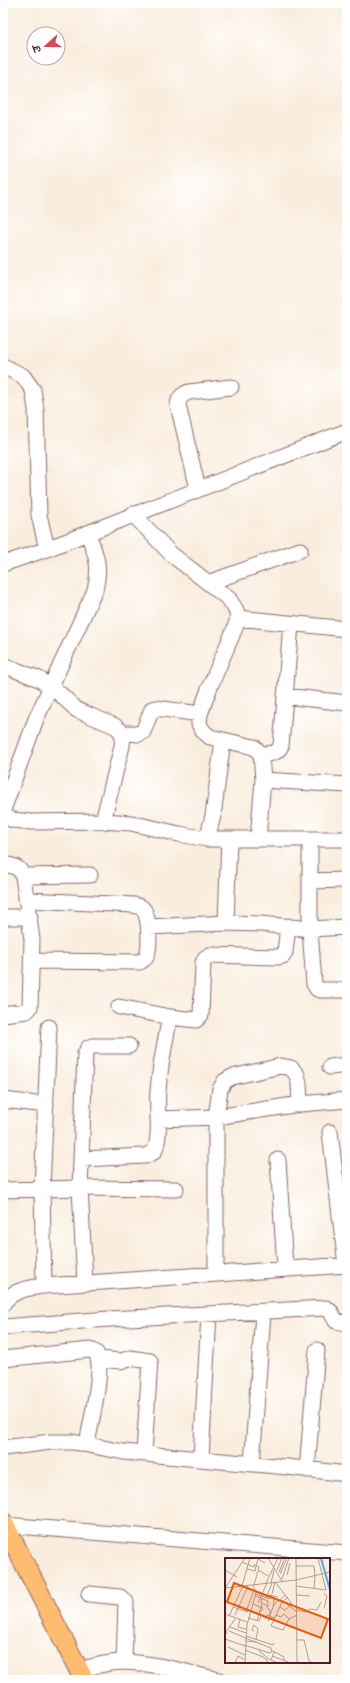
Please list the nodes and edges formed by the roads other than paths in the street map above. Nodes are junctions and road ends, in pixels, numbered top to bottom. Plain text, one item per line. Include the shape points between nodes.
1 (3, 366) edge
2 (231, 387) dead end
3 (347, 430) edge
4 (198, 489) junction
5 (134, 514) junction
6 (88, 533) junction
7 (47, 550) junction
8 (300, 550) dead end
9 (3, 564) edge
10 (208, 583) junction
11 (238, 618) junction
12 (291, 624) junction
13 (347, 629) edge
14 (3, 665) edge
15 (50, 686) junction
16 (285, 696) junction
17 (347, 703) edge
18 (200, 714) junction
19 (124, 737) junction
20 (223, 740) junction
21 (261, 754) junction
22 (263, 780) junction
23 (347, 785) edge
24 (3, 810) edge
25 (3, 816) edge
26 (103, 821) junction
27 (207, 839) junction
28 (229, 839) junction
29 (258, 839) junction
30 (310, 839) junction
31 (347, 839) edge
32 (3, 864) edge
33 (90, 875) dead end
34 (23, 876) junction
35 (347, 880) edge
36 (310, 881) junction
37 (28, 900) junction
38 (3, 917) edge
39 (30, 917) junction
40 (226, 923) junction
41 (288, 926) junction
42 (149, 927) junction
43 (347, 928) edge
44 (310, 929) junction
45 (33, 961) junction
46 (347, 990) edge
47 (119, 1008) dead end
48 (3, 1014) edge
49 (170, 1017) junction
50 (49, 1027) dead end
51 (129, 1046) dead end
52 (347, 1065) edge
53 (330, 1067) dead end
54 (3, 1100) edge
55 (347, 1100) edge
56 (300, 1104) junction
57 (46, 1105) junction
58 (216, 1116) junction
59 (158, 1119) junction
60 (330, 1132) dead end
61 (81, 1158) junction
62 (278, 1160) dead end
63 (80, 1188) junction
64 (42, 1189) junction
65 (176, 1189) dead end
66 (3, 1190) edge
67 (346, 1265) edge
68 (285, 1268) junction
69 (216, 1273) junction
70 (85, 1283) junction
71 (44, 1286) junction
72 (3, 1304) edge
73 (263, 1313) junction
74 (209, 1314) junction
75 (347, 1323) edge
76 (3, 1327) edge
77 (317, 1350) dead end
78 (3, 1358) edge
79 (98, 1359) junction
80 (87, 1444) junction
81 (3, 1448) edge
82 (144, 1453) junction
83 (201, 1458) junction
84 (252, 1464) junction
85 (307, 1470) junction
86 (347, 1474) edge
87 (6, 1533) edge
88 (347, 1553) edge
89 (90, 1594) dead end
90 (124, 1662) junction
91 (81, 1675) edge
92 (219, 1680) edge

1 - 7 street via 23,376 33,390 36,409 39,515
2 - 4 street via 189,392 178,399
3 - 4 street
4 - 5 street
5 - 6 street
5 - 10 street via 171,554
6 - 7 street
6 - 15 street via 98,562 99,575 95,590
7 - 9 street
8 - 10 street
10 - 11 street via 229,599
11 - 12 street
11 - 18 street
12 - 13 street
12 - 16 street
14 - 15 street
15 - 19 street via 76,710 115,726
15 - 24 street
16 - 17 street
16 - 21 street via 279,751
18 - 19 street via 152,709 144,732 129,733
18 - 20 street via 199,724 203,731 210,737
19 - 26 street
20 - 21 street via 254,747
20 - 27 street via 213,816
21 - 22 street
22 - 23 street
22 - 29 street
25 - 26 street via 31,822
26 - 27 street via 131,823
27 - 28 street
28 - 29 street
28 - 40 street
29 - 30 street
30 - 31 street
30 - 36 street
32 - 34 street via 20,869
33 - 34 street
34 - 37 street
35 - 36 street
36 - 44 street
37 - 39 street
37 - 42 street via 134,905 142,907
38 - 39 street
39 - 45 street
40 - 41 street
40 - 42 street
41 - 44 street
41 - 49 street via 285,952 278,958 205,958 201,1015 192,1020
42 - 45 street via 147,956 140,962
43 - 44 street
44 - 46 street via 314,984 320,990
45 - 48 street via 30,1007 27,1011
47 - 49 street
49 - 59 street via 161,1059
50 - 57 street
51 - 61 street via 92,1046 85,1054
52 - 53 street
54 - 57 street
55 - 56 street
56 - 58 street
56 - 58 street via 297,1075 291,1068 281,1066 232,1077 225,1081 220,1089
57 - 64 street
58 - 59 street
58 - 69 street
59 - 61 street via 158,1144 154,1152 145,1156
60 - 67 street
61 - 63 street
62 - 68 street
63 - 64 street
63 - 65 street
63 - 70 street
64 - 66 street
64 - 71 street
67 - 68 street
68 - 69 street
69 - 70 street
70 - 71 street
71 - 72 street via 17,1292
73 - 74 street
73 - 75 street via 326,1308 336,1321
73 - 84 street
74 - 76 street
74 - 83 street
77 - 85 street
78 - 79 street via 90,1350 95,1351
79 - 80 street via 96,1397
79 - 82 street via 120,1361 130,1358 150,1361
80 - 81 street via 51,1442
80 - 82 street via 111,1450
82 - 83 street
83 - 84 street
84 - 85 street
85 - 86 street
87 - 88 street
87 - 91 main road
89 - 90 street via 120,1597 126,1602
90 - 91 street via 101,1665
90 - 92 street

